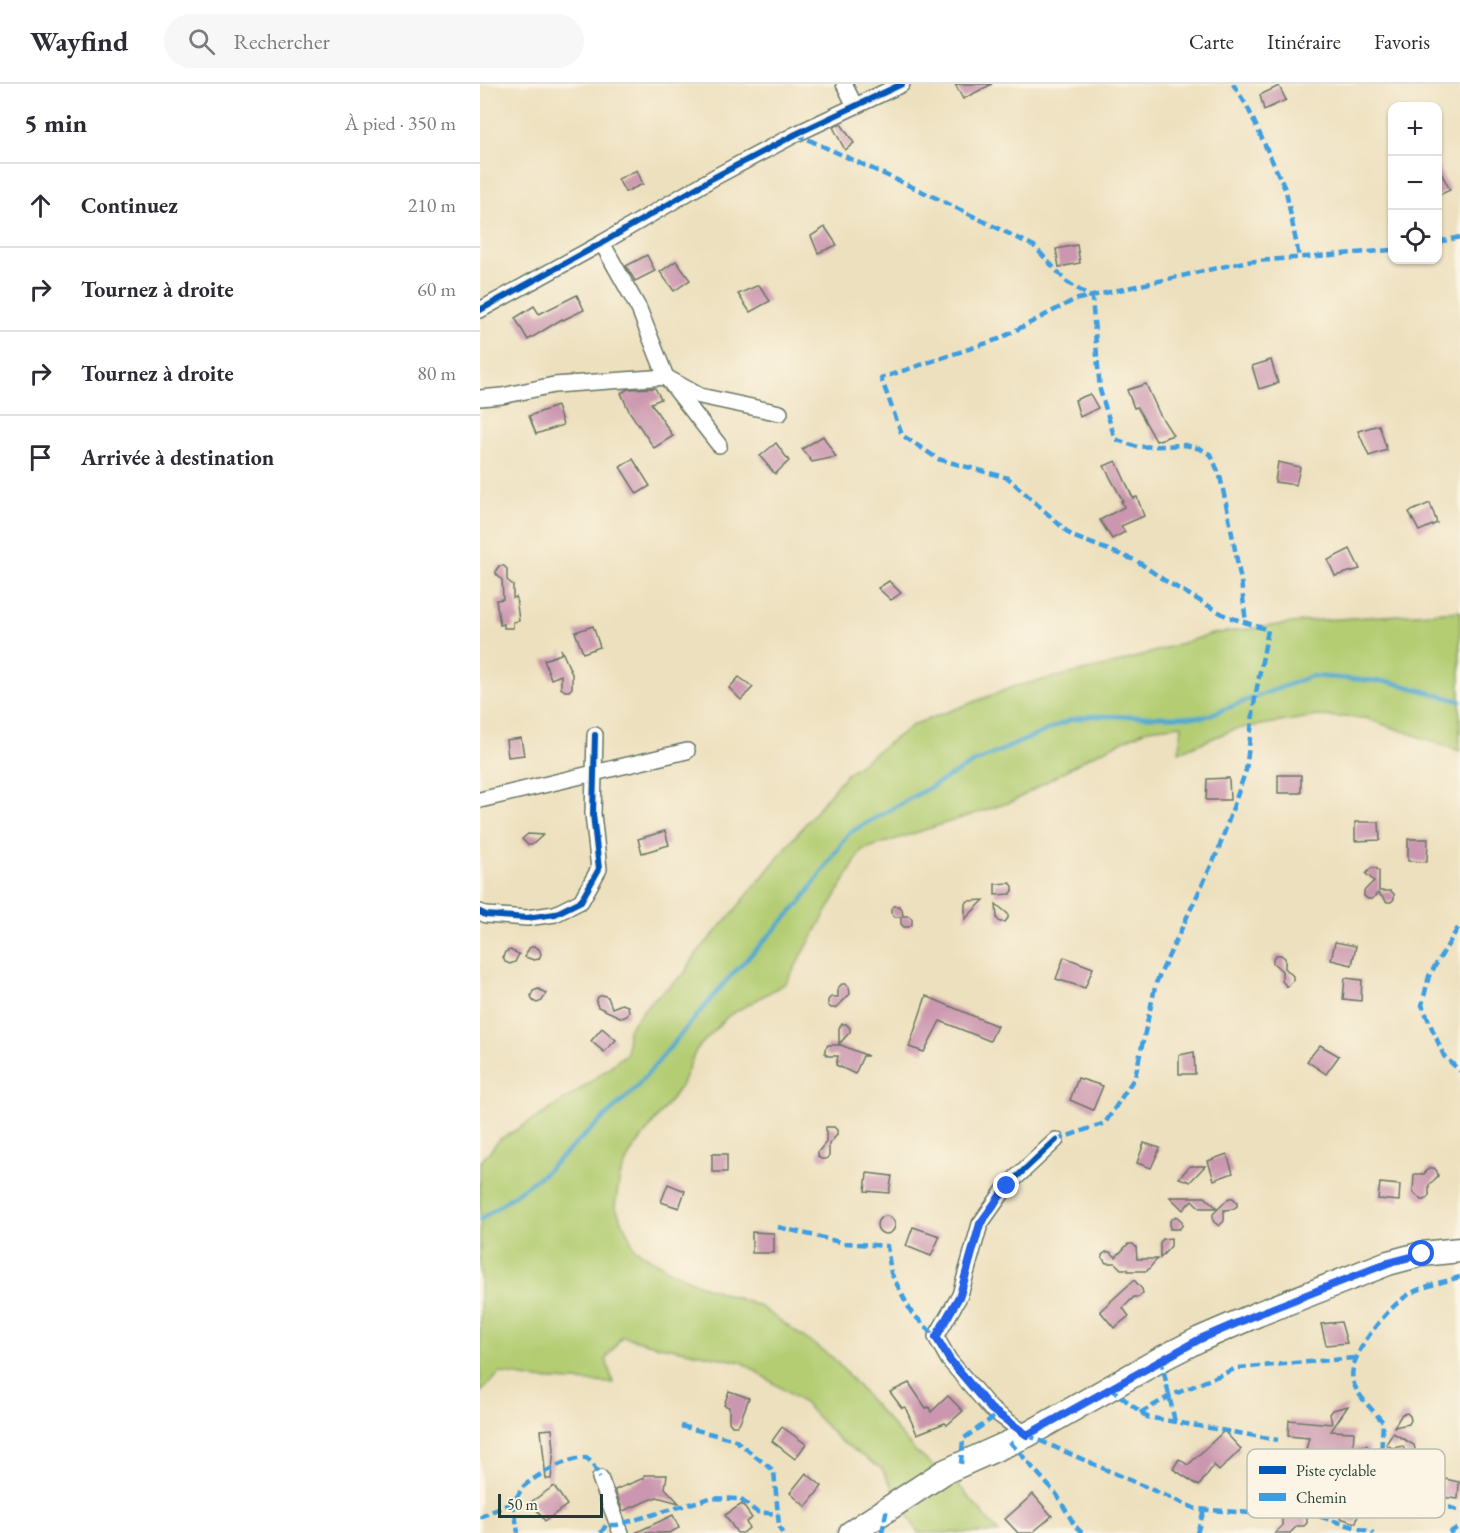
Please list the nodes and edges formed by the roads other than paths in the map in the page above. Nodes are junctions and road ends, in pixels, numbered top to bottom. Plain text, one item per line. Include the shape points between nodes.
1 (844, 84) edge
2 (902, 84) edge
3 (855, 106) junction
4 (602, 243) junction
5 (480, 310) edge
6 (666, 377) junction
7 (480, 399) edge
8 (780, 414) dead end
9 (719, 445) dead end
10 (595, 735) dead end
11 (687, 751) dead end
12 (594, 774) junction
13 (480, 800) edge
14 (480, 912) edge
15 (1056, 1140) dead end
16 (1460, 1250) edge
17 (1027, 1435) junction
18 (600, 1478) dead end
19 (621, 1533) edge
20 (851, 1533) edge

1 - 3 street
2 - 3 street
3 - 4 street via 713,178
4 - 5 street
4 - 6 street via 639,309
6 - 7 street via 554,386
6 - 8 street via 700,396
6 - 9 street
10 - 12 street
11 - 12 street
12 - 13 street
12 - 14 street via 593,814 599,869 581,901 555,914 527,918
15 - 17 street via 1007,1186 980,1224 960,1295 936,1337 991,1409
16 - 17 main road via 1388,1263 1258,1314 1161,1359
17 - 20 main road via 944,1472
18 - 19 street

